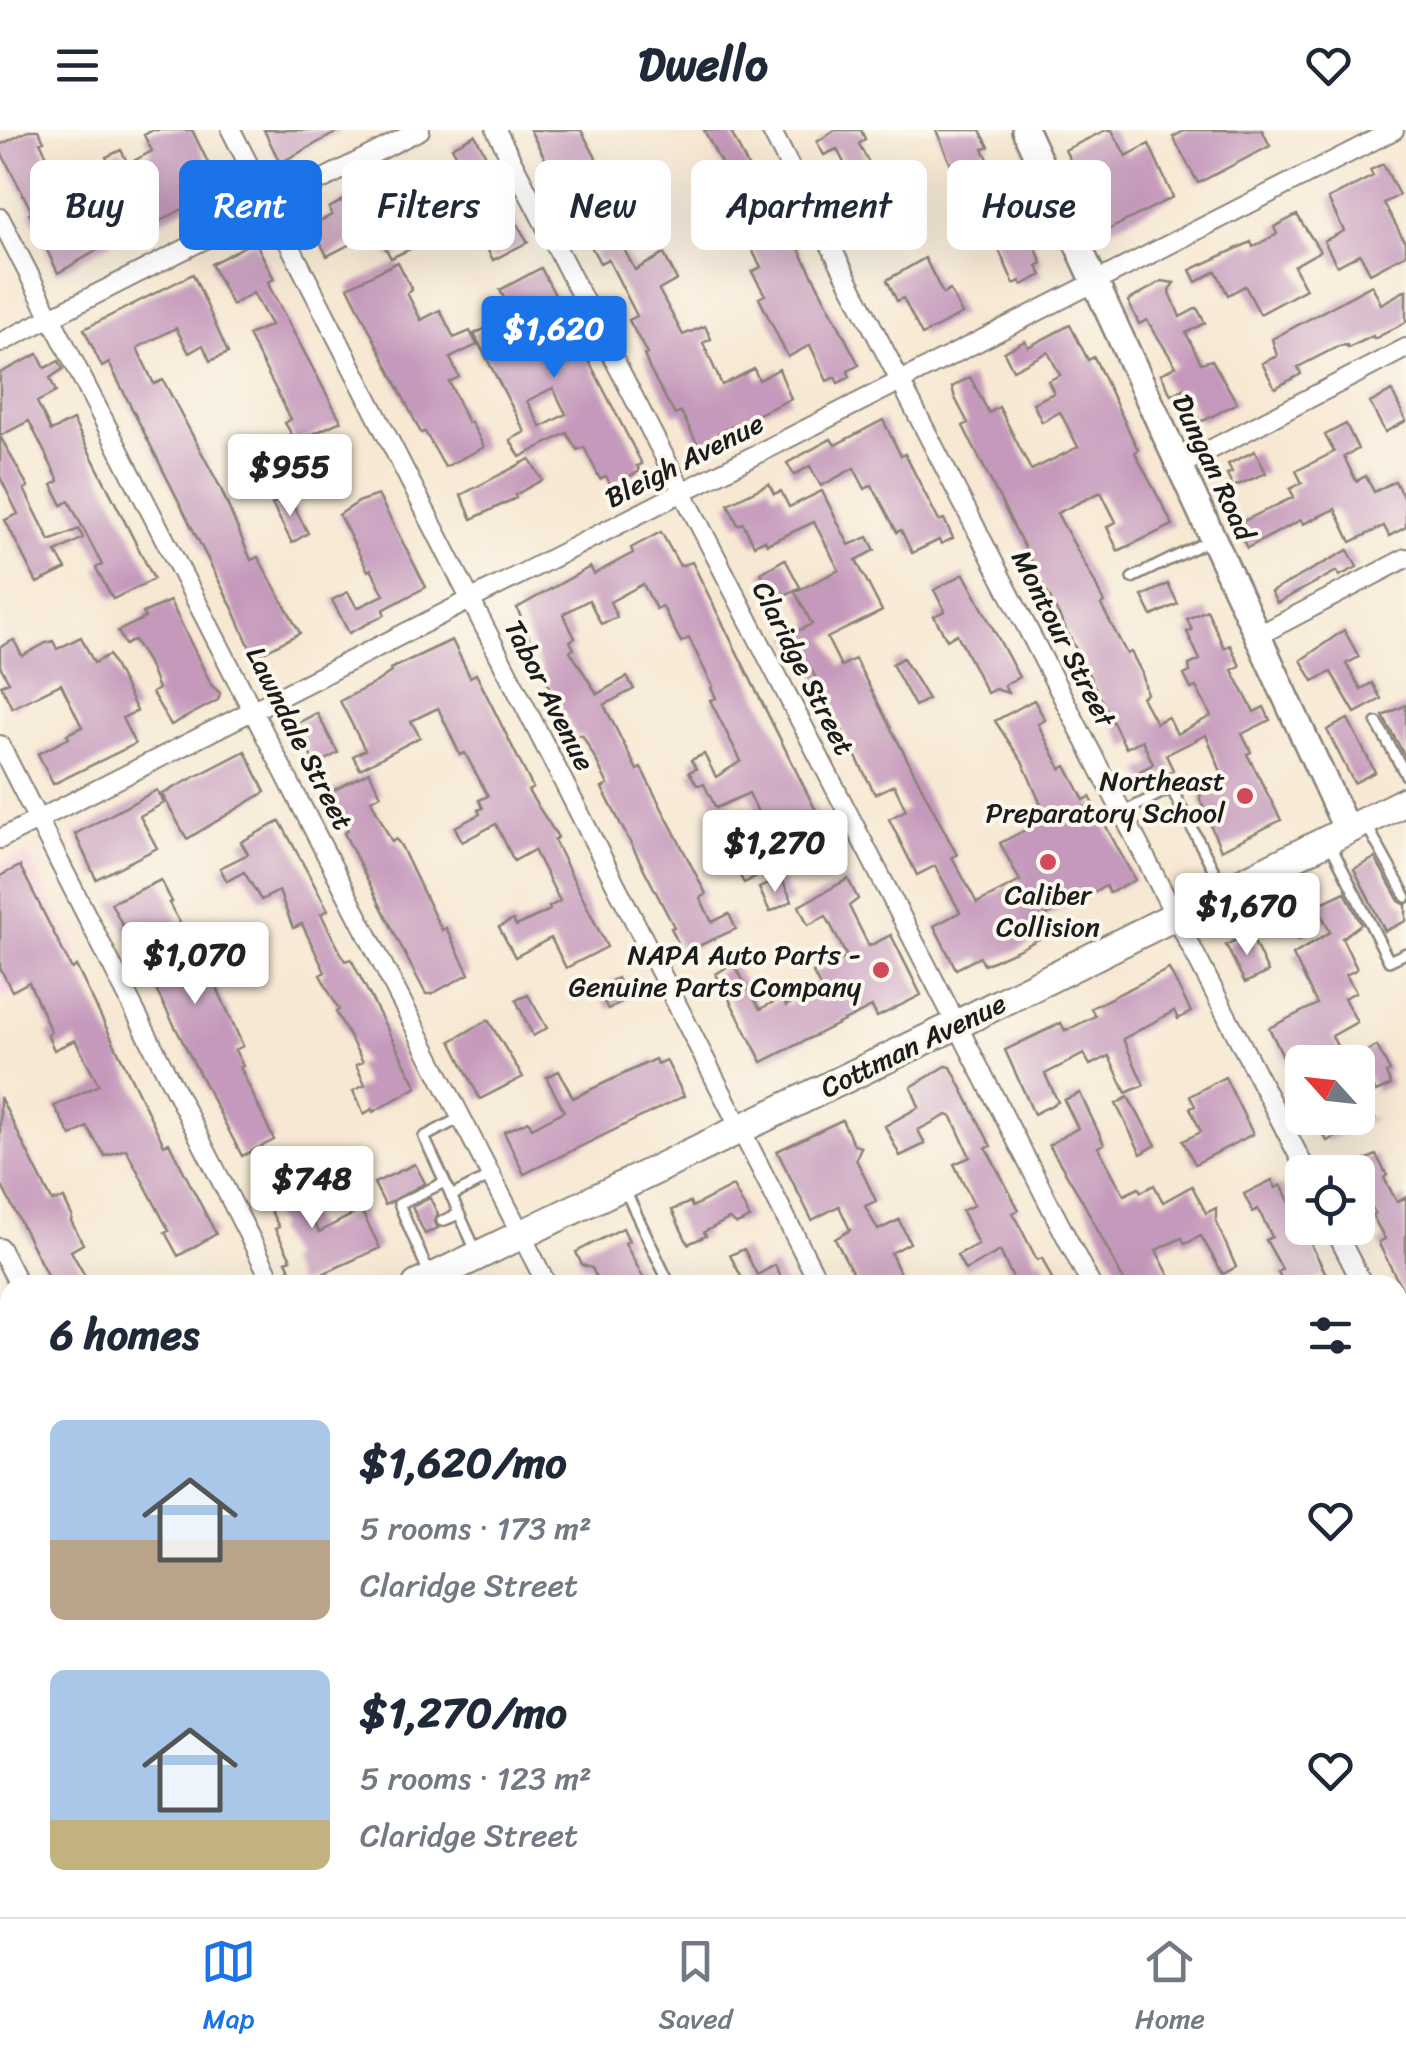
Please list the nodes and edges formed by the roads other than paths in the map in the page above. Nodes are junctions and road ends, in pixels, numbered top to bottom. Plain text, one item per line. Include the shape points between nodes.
1 (231, 130) edge
2 (420, 130) edge
3 (496, 130) edge
4 (771, 130) edge
5 (1025, 130) edge
6 (1397, 130) edge
7 (1406, 142) edge
8 (246, 160) edge
9 (322, 180) edge
10 (0, 218) edge
11 (181, 250) edge
12 (292, 250) edge
13 (1094, 283) junction
14 (50, 315) junction
15 (0, 342) edge
16 (1406, 348) edge
17 (899, 380) junction
18 (1180, 466) junction
19 (682, 492) junction
20 (1214, 538) junction
21 (1406, 558) edge
22 (1132, 578) dead end
23 (470, 598) junction
24 (1259, 634) junction
25 (254, 709) junction
26 (1377, 722) dead end
27 (0, 745) edge
28 (1406, 775) edge
29 (1406, 801) edge
30 (1124, 812) junction
31 (38, 820) junction
32 (1346, 830) junction
33 (0, 839) edge
34 (1267, 870) junction
35 (1225, 891) junction
36 (1406, 897) edge
37 (1177, 914) junction
38 (1298, 934) dead end
39 (1406, 952) edge
40 (958, 1024) junction
41 (463, 1116) junction
42 (740, 1129) junction
43 (1298, 1155) edge
44 (493, 1175) junction
45 (445, 1182) junction
46 (623, 1186) junction
47 (452, 1196) junction
48 (460, 1214) junction
49 (442, 1222) dead end
50 (521, 1234) junction
51 (1343, 1245) edge
52 (0, 1248) edge
53 (478, 1256) junction
54 (14, 1275) edge
55 (269, 1275) edge
56 (423, 1275) edge
57 (439, 1275) edge
58 (542, 1275) edge
59 (665, 1275) edge
60 (815, 1275) edge
61 (1087, 1275) edge
62 (1358, 1275) edge

1 - 8 street, Tabor Avenue
2 - 9 street
3 - 19 street, Claridge Street
4 - 17 street, Montour Street
5 - 13 street, Dungan Road
6 - 7 street
6 - 13 street, Bleigh Avenue
10 - 14 street, Lawndale Street
11 - 14 street
12 - 23 street, Tabor Avenue
13 - 17 street, Bleigh Avenue
13 - 18 street, Dungan Road
14 - 15 street
14 - 25 street, Lawndale Street
16 - 18 street
17 - 19 street, Bleigh Avenue
17 - 30 street, Montour Street
18 - 20 street, Dungan Road
19 - 23 street, Bleigh Avenue
19 - 40 street, Claridge Street
20 - 22 lane
20 - 24 street, Dungan Road
21 - 24 street
23 - 25 street, Bleigh Avenue
23 - 42 street, Tabor Avenue
24 - 32 street, Dungan Road
25 - 31 street, Bleigh Avenue
25 - 41 street, Lawndale Street
26 - 28 lane
27 - 31 street
29 - 32 main road, Cottman Avenue
30 - 35 lane via 1171,788
30 - 37 street, Montour Street
31 - 33 street, Bleigh Avenue
31 - 55 street
32 - 34 main road, Cottman Avenue
32 - 36 lane
32 - 39 lane via 1389,961
34 - 35 main road, Cottman Avenue
34 - 38 lane
35 - 37 main road, Cottman Avenue
37 - 40 main road, Cottman Avenue
37 - 43 street, Montour Street
40 - 42 main road, Cottman Avenue
40 - 61 street, Claridge Street
41 - 44 street, Lawndale Street
41 - 45 lane via 424,1137
42 - 46 main road, Cottman Avenue
42 - 60 street, Tabor Avenue
44 - 47 lane
44 - 50 street, Lawndale Street
45 - 47 lane
45 - 56 lane via 399,1204 418,1233
46 - 50 main road, Cottman Avenue
46 - 59 lane
47 - 48 lane
48 - 49 lane
48 - 53 lane
50 - 53 main road, Cottman Avenue
50 - 58 street, Lawndale Street
51 - 62 street
52 - 54 street
53 - 57 main road, Cottman Avenue

